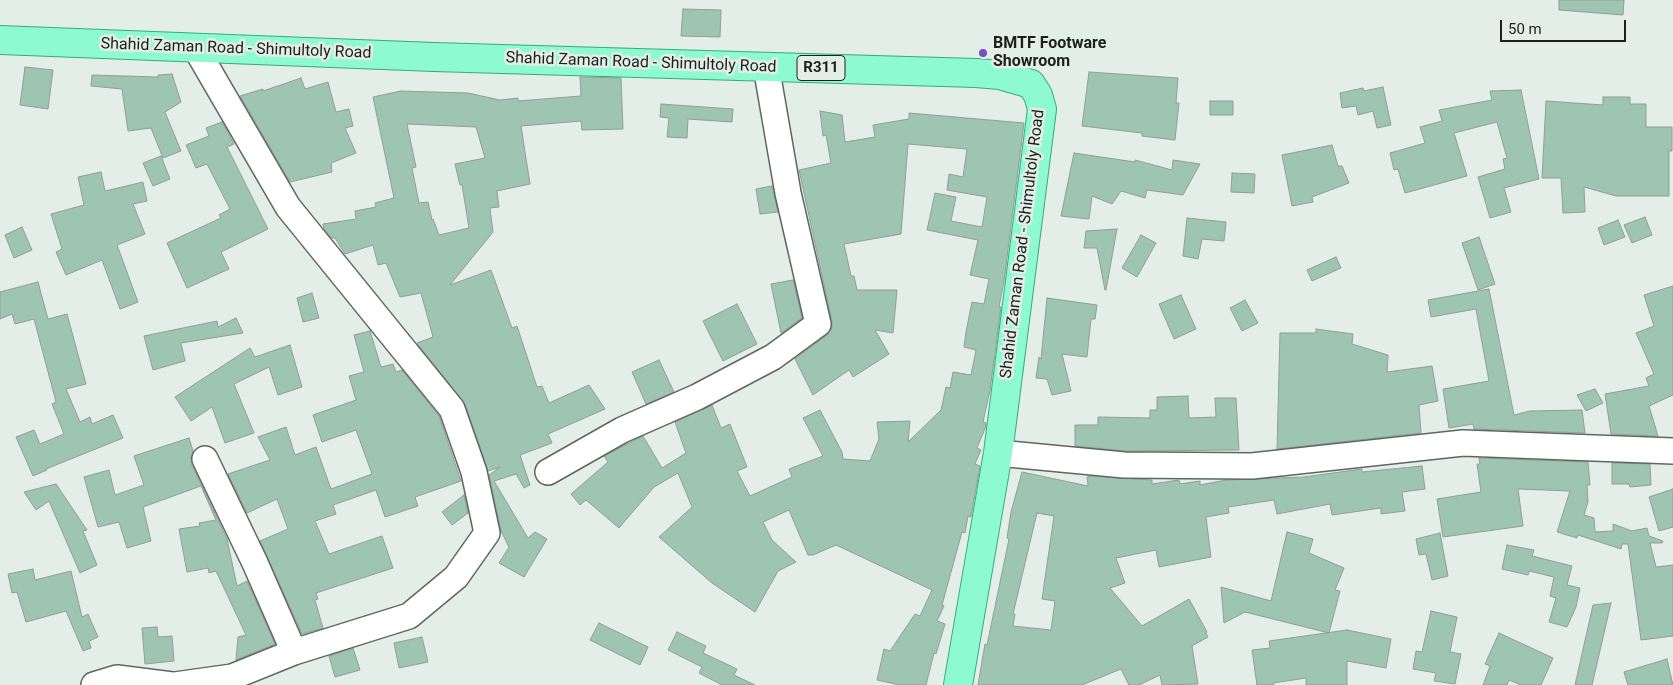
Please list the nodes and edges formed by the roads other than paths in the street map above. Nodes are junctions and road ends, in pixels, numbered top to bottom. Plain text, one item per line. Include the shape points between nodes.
1 (0, 40) edge
2 (195, 47) junction
3 (766, 66) junction
4 (1672, 452) edge
5 (998, 453) junction
6 (205, 459) dead end
7 (548, 472) dead end
8 (294, 652) junction
9 (94, 685) edge
10 (174, 685) edge
11 (958, 685) edge

1 - 2 main road, Shahid Zaman Road - Shimultoly Road / R311
2 - 3 main road, Shahid Zaman Road - Shimultoly Road / R311
2 - 8 street via 288,207 452,409 474,472 487,533 456,577 409,616
3 - 5 main road, Shahid Zaman Road - Shimultoly Road / R311 via 1000,75 1031,84 1038,95 1042,108
3 - 7 street via 788,193 818,324 772,357 697,397 622,430
4 - 5 street via 1464,443 1252,466 1124,465
5 - 11 main road, Shahid Zaman Road - Shimultoly Road / R311
6 - 8 street
8 - 10 street via 232,677
9 - 10 street via 117,678

